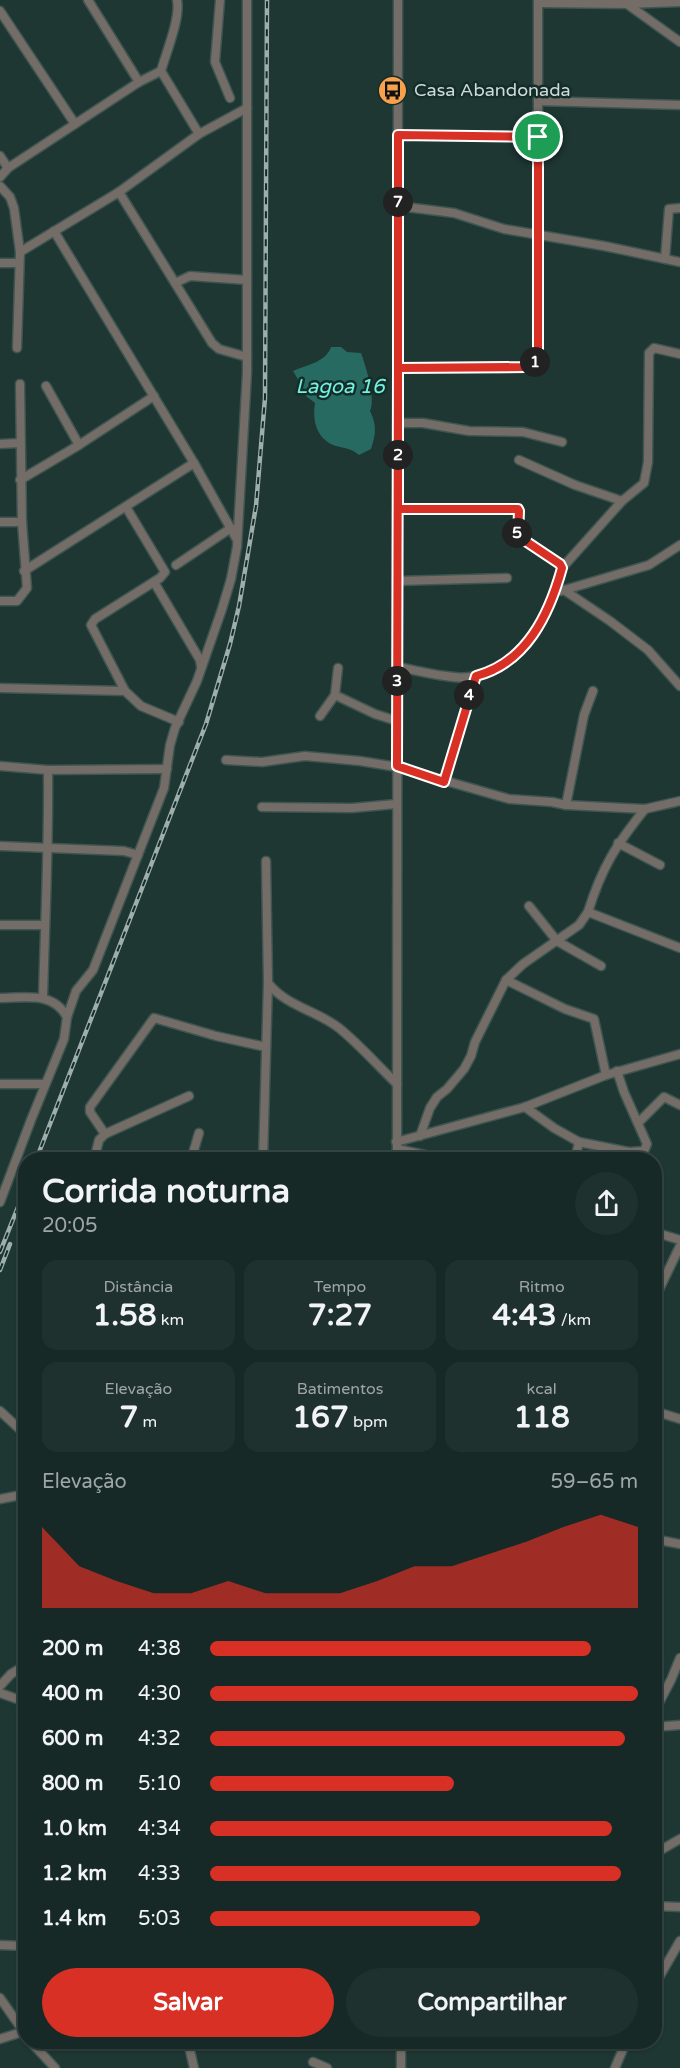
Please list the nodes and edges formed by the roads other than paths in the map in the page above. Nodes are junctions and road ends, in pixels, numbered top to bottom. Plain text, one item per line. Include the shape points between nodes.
1 (88, 0) edge
2 (177, 0) edge
3 (220, 0) edge
4 (248, 0) edge
5 (398, 0) edge
6 (538, 1) edge
7 (680, 2) edge
8 (627, 4) junction
9 (0, 11) edge
10 (680, 42) edge
11 (161, 71) junction
12 (139, 82) junction
13 (231, 98) dead end
14 (538, 101) junction
15 (680, 105) edge
16 (247, 108) junction
17 (75, 124) junction
18 (199, 134) junction
19 (398, 135) junction
20 (538, 137) junction
21 (0, 156) edge
22 (8, 168) junction
23 (0, 177) edge
24 (0, 186) edge
25 (119, 192) junction
26 (398, 206) junction
27 (680, 208) edge
28 (54, 231) junction
29 (539, 235) junction
30 (20, 252) junction
31 (665, 259) junction
32 (19, 262) junction
33 (680, 262) edge
34 (0, 263) edge
35 (247, 280) junction
36 (175, 283) junction
37 (17, 348) dead end
38 (680, 354) edge
39 (247, 357) junction
40 (398, 368) junction
41 (20, 384) dead end
42 (46, 386) dead end
43 (154, 396) junction
44 (398, 423) junction
45 (562, 442) dead end
46 (20, 443) junction
47 (0, 444) edge
48 (79, 445) junction
49 (519, 459) dead end
50 (194, 463) junction
51 (20, 480) junction
52 (622, 501) junction
53 (126, 507) junction
54 (398, 509) junction
55 (0, 522) edge
56 (21, 522) junction
57 (231, 528) junction
58 (237, 541) junction
59 (679, 548) edge
60 (176, 565) dead end
61 (562, 568) junction
62 (24, 571) junction
63 (507, 578) dead end
64 (397, 581) junction
65 (154, 582) junction
66 (564, 590) junction
67 (555, 595) junction
68 (0, 601) edge
69 (201, 667) junction
70 (397, 667) junction
71 (338, 668) dead end
72 (476, 676) junction
73 (680, 686) edge
74 (0, 688) edge
75 (593, 691) dead end
76 (125, 692) junction
77 (335, 694) junction
78 (320, 716) dead end
79 (397, 721) junction
80 (179, 722) junction
81 (226, 760) dead end
82 (0, 766) edge
83 (397, 766) junction
84 (167, 769) junction
85 (48, 770) junction
86 (444, 782) junction
87 (680, 801) edge
88 (396, 804) junction
89 (566, 805) junction
90 (262, 807) dead end
91 (645, 809) junction
92 (618, 843) junction
93 (0, 846) edge
94 (49, 848) junction
95 (138, 855) junction
96 (266, 861) dead end
97 (660, 865) dead end
98 (529, 906) dead end
99 (588, 912) junction
100 (0, 925) edge
101 (45, 925) junction
102 (558, 941) junction
103 (680, 948) edge
104 (602, 966) dead end
105 (506, 980) junction
106 (268, 983) junction
107 (43, 997) junction
108 (0, 998) edge
109 (68, 1017) junction
110 (266, 1047) junction
111 (680, 1054) edge
112 (617, 1071) junction
113 (606, 1075) junction
114 (0, 1084) edge
115 (45, 1084) junction
116 (397, 1084) junction
117 (189, 1096) dead end
118 (680, 1105) edge
119 (525, 1107) junction
120 (638, 1123) junction
121 (199, 1133) dead end
122 (105, 1134) junction
123 (420, 1136) junction
124 (579, 1142) junction
125 (396, 1146) junction
126 (19, 1152) edge
127 (96, 1152) edge
128 (193, 1152) edge
129 (263, 1152) edge
130 (396, 1152) edge
131 (418, 1152) edge
132 (577, 1152) edge
133 (623, 1152) edge
134 (643, 1152) edge
135 (18, 1155) edge
136 (0, 1202) edge
137 (662, 1234) edge
138 (680, 1240) edge
139 (680, 1246) edge
140 (662, 1283) edge
141 (0, 1411) edge
142 (662, 1413) edge
143 (680, 1419) edge
144 (18, 1428) edge
145 (18, 1496) edge
146 (0, 1499) edge
147 (662, 1541) edge
148 (680, 1544) edge
149 (680, 1658) edge
150 (18, 1670) edge
151 (0, 1686) edge
152 (0, 1693) edge
153 (662, 1697) edge
154 (18, 1699) edge
155 (680, 1725) edge
156 (662, 1726) edge
157 (680, 1839) edge
158 (662, 1849) edge
159 (662, 1906) edge
160 (680, 1907) edge
161 (680, 1941) edge
162 (0, 1945) edge
163 (18, 1946) edge
164 (662, 1972) edge
165 (0, 1998) edge
166 (18, 2024) edge
167 (18, 2034) edge
168 (0, 2039) edge
169 (37, 2049) edge
170 (190, 2049) edge
171 (401, 2049) edge
172 (623, 2049) edge
173 (313, 2062) dead end
174 (55, 2068) edge
175 (195, 2068) edge
176 (327, 2068) edge
177 (401, 2068) edge
178 (615, 2068) edge

1 - 12 street
2 - 11 street via 179,6
3 - 13 street via 215,64
4 - 16 street
5 - 19 street
6 - 8 street
6 - 14 street
7 - 8 street
8 - 10 street
9 - 17 street
11 - 12 street
11 - 18 street
12 - 17 street
14 - 15 street
14 - 20 street
16 - 18 street
16 - 35 street
17 - 22 street
18 - 25 street
19 - 20 street
19 - 26 street
20 - 29 street
21 - 22 street
22 - 23 street
24 - 30 street via 14,208
25 - 28 street
25 - 36 street
26 - 29 street via 454,213
26 - 40 street
27 - 31 street via 669,209
28 - 30 street
28 - 43 street
29 - 31 street
29 - 40 street via 538,357 534,363 526,367
30 - 32 street
31 - 33 street
32 - 34 street
32 - 37 street
35 - 36 street via 190,276
35 - 39 street
36 - 39 street via 212,343
38 - 52 street via 657,348 649,353 647,474 644,483
39 - 58 street
40 - 44 street
41 - 46 street
42 - 48 street
43 - 48 street
43 - 50 street
44 - 45 street via 523,432
44 - 54 street
46 - 47 street
46 - 51 street
48 - 51 street
49 - 52 street
50 - 53 street
50 - 57 street
51 - 56 street
52 - 61 street
53 - 62 street
53 - 65 street via 165,572
54 - 61 street via 518,509 518,536
54 - 64 street
55 - 56 street
56 - 62 street
57 - 58 street
57 - 60 street
58 - 69 street via 231,579
59 - 66 street via 649,564
61 - 67 street
62 - 68 street via 27,588 17,602
63 - 64 street
64 - 70 street
65 - 69 street
65 - 76 street via 91,625
66 - 67 street
66 - 73 street via 648,650
67 - 72 street via 536,632 517,654 490,672
69 - 80 street
70 - 72 street
70 - 79 street
71 - 77 street
72 - 86 street
74 - 76 street
75 - 89 street via 584,715
76 - 80 street via 141,706
77 - 78 street
77 - 79 street
79 - 83 street
80 - 84 street via 170,745
81 - 83 street via 262,762 305,756
82 - 85 street
83 - 86 street
83 - 88 street
84 - 85 street
84 - 95 street via 164,788
85 - 94 street
86 - 89 street via 509,799
87 - 91 street
88 - 90 street via 352,808
88 - 116 street
89 - 91 street
91 - 92 street
92 - 97 street
92 - 99 street
93 - 94 street
94 - 95 street
94 - 101 street
95 - 109 street via 93,970 76,992
96 - 106 street
98 - 102 street
99 - 102 street
99 - 103 street
100 - 101 street
101 - 107 street
102 - 104 street
102 - 105 street
105 - 113 street via 594,1019
105 - 123 street via 464,1069 434,1103
106 - 110 street
106 - 116 street via 282,998 340,1029
107 - 108 street
107 - 109 street via 63,1009
109 - 115 street via 64,1039
110 - 122 street via 154,1018 90,1107
110 - 129 street
111 - 112 street
112 - 113 street
112 - 120 street
113 - 119 street
114 - 115 street
115 - 126 street
116 - 125 street
117 - 122 street
118 - 120 street via 664,1097
119 - 123 street
119 - 124 street
120 - 134 street via 648,1144
121 - 128 street
122 - 127 street
123 - 125 street
124 - 132 street
124 - 133 street
125 - 130 street
125 - 131 street
135 - 136 street
137 - 138 street
139 - 140 street
141 - 144 street
142 - 143 street
145 - 146 street
147 - 148 street
149 - 153 street
150 - 151 street
152 - 154 street
155 - 156 street
157 - 158 street
159 - 160 street
161 - 164 street
162 - 163 street
165 - 166 street
167 - 168 street
169 - 174 street
170 - 175 street
171 - 177 street
172 - 178 street
173 - 176 street

